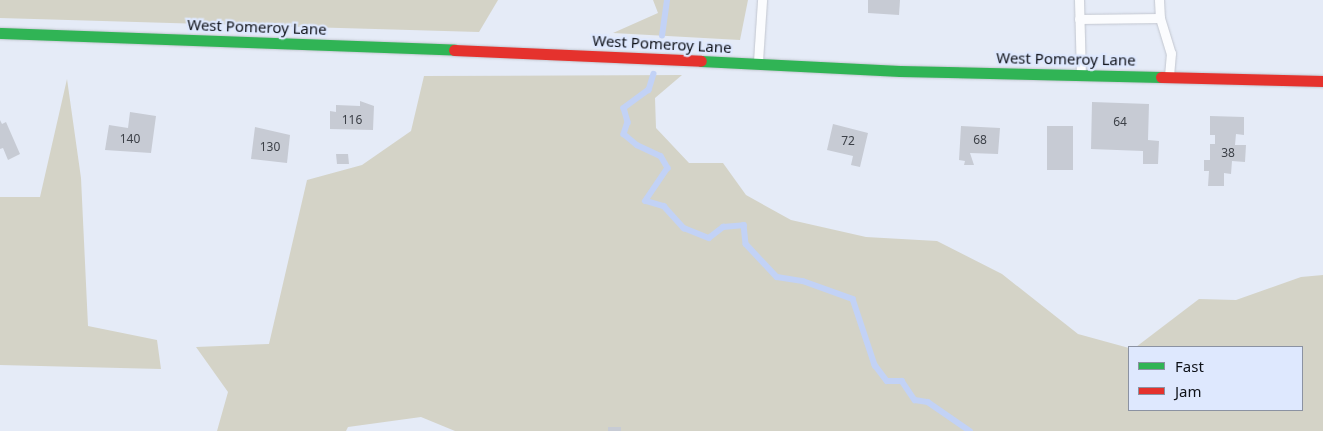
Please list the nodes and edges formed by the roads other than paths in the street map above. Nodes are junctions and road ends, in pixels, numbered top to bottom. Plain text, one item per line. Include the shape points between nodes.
1 (762, 0) edge
2 (1079, 0) edge
3 (1159, 0) edge
4 (1079, 18) junction
5 (1160, 18) junction
6 (0, 33) edge
7 (757, 64) junction
8 (1080, 75) junction
9 (1169, 76) junction
10 (1323, 81) edge

1 - 7 lane
2 - 4 lane
3 - 5 lane
4 - 5 lane
4 - 8 lane
5 - 9 lane via 1171,53
6 - 7 street, West Pomeroy Lane
7 - 8 street, West Pomeroy Lane
8 - 9 street, West Pomeroy Lane
9 - 10 street, West Pomeroy Lane

